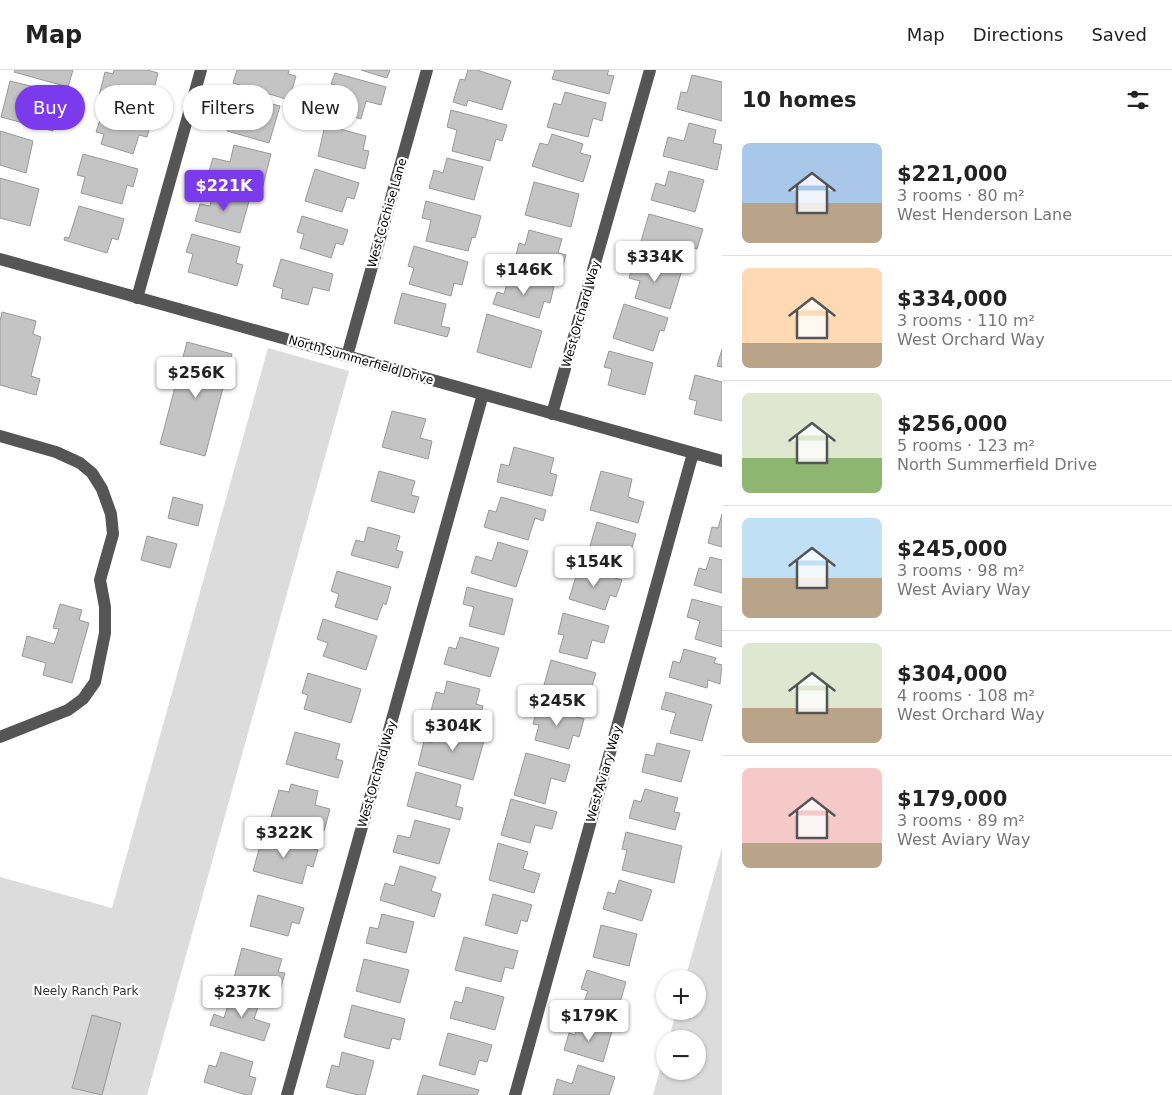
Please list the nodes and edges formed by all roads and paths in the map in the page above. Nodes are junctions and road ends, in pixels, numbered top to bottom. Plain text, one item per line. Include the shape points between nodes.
1 (201, 70) edge
2 (427, 70) edge
3 (650, 70) edge
4 (0, 259) edge
5 (137, 298) junction
6 (347, 356) junction
7 (483, 394) junction
8 (552, 414) junction
9 (0, 436) edge
10 (693, 453) junction
11 (722, 461) edge
12 (0, 737) edge
13 (287, 1095) edge
14 (515, 1095) edge

1 - 5 street
2 - 6 street, West Cochise Lane
3 - 8 street, West Orchard Way
4 - 5 street, North Summerfield Drive
5 - 6 street, North Summerfield Drive
6 - 7 street, North Summerfield Drive
7 - 8 street, North Summerfield Drive
7 - 13 street, West Orchard Way
8 - 10 street, North Summerfield Drive
9 - 12 street via 56,452 80,463 92,473 111,514 113,534 100,580 105,634 94,682 83,699 68,710
10 - 11 street, North Summerfield Drive
10 - 14 street, West Aviary Way

